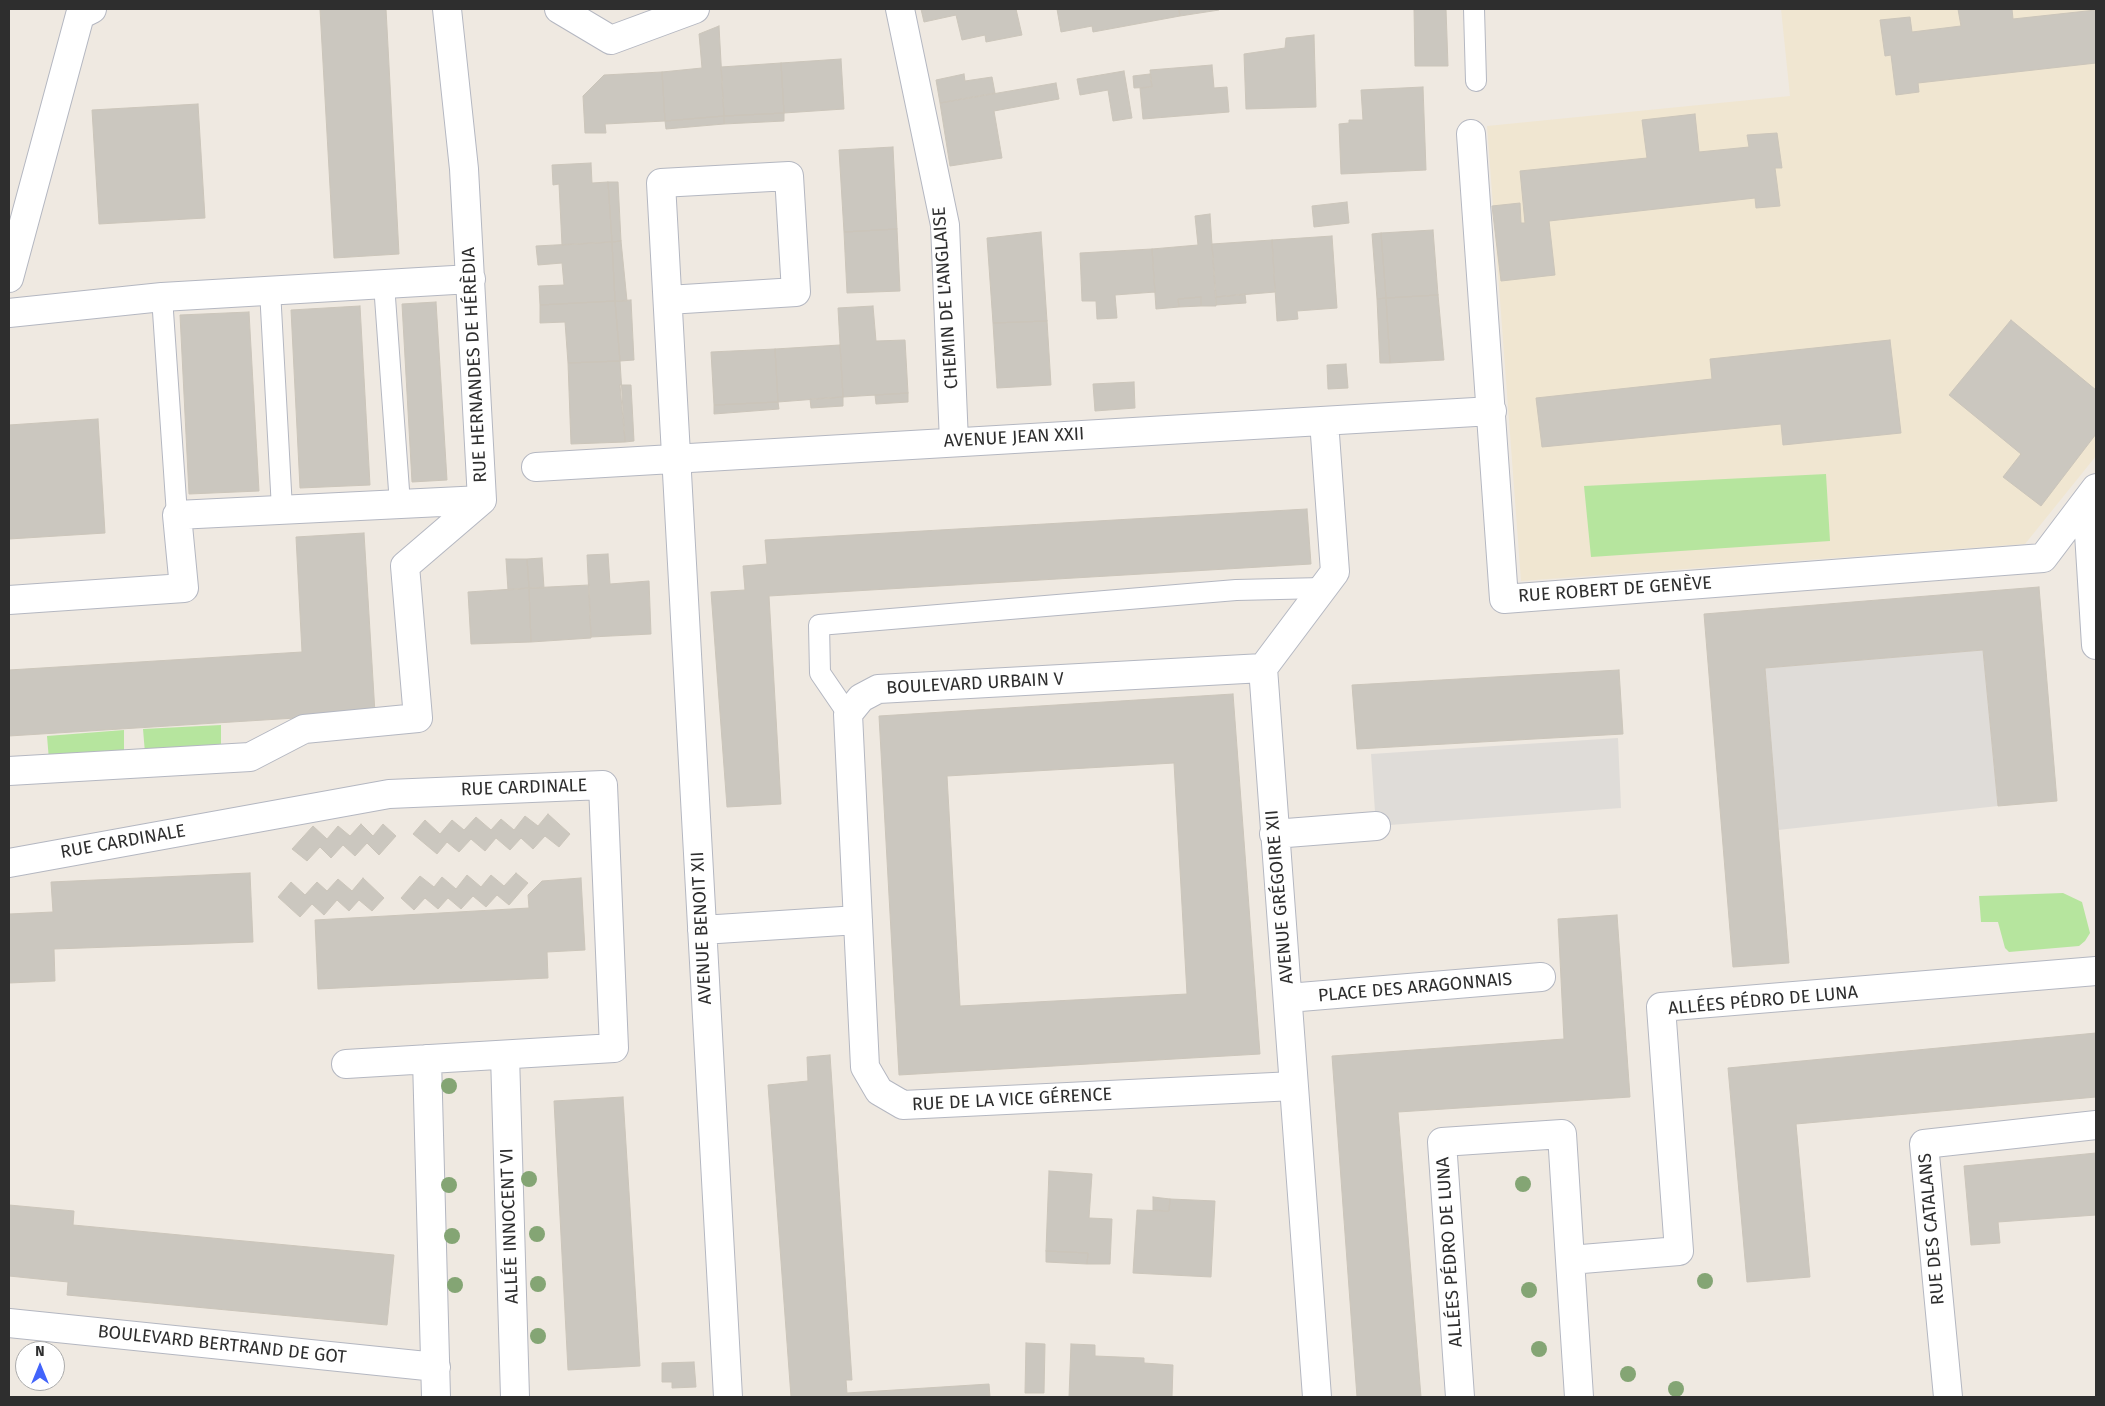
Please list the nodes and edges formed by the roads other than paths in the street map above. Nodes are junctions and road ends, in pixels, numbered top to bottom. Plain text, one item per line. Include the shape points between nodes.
1 (92, 9) edge
2 (447, 9) edge
3 (559, 9) edge
4 (695, 9) edge
5 (900, 9) edge
6 (1474, 9) edge
7 (1476, 81) dead end
8 (1471, 134) dead end
9 (9, 278) edge
10 (471, 279) junction
11 (384, 284) junction
12 (270, 290) junction
13 (162, 297) junction
14 (668, 300) junction
15 (9, 312) edge
16 (1492, 411) junction
17 (1324, 420) junction
18 (954, 442) junction
19 (677, 458) junction
20 (536, 466) dead end
21 (2091, 495) edge
22 (482, 500) junction
23 (400, 504) junction
24 (282, 509) junction
25 (177, 514) junction
26 (1323, 588) junction
27 (9, 600) edge
28 (2096, 644) edge
29 (1263, 668) junction
30 (848, 714) junction
31 (9, 771) edge
32 (1376, 826) dead end
33 (1274, 834) junction
34 (9, 863) edge
35 (858, 920) junction
36 (702, 930) junction
37 (2096, 971) edge
38 (1541, 977) dead end
39 (1288, 998) junction
40 (505, 1055) junction
41 (427, 1059) junction
42 (346, 1064) dead end
43 (1294, 1086) junction
44 (2096, 1125) edge
45 (1570, 1260) junction
46 (9, 1323) edge
47 (436, 1367) junction
48 (436, 1397) edge
49 (515, 1397) edge
50 (728, 1397) edge
51 (1317, 1397) edge
52 (1460, 1397) edge
53 (1579, 1397) edge
54 (1948, 1397) edge

1 - 9 street via 80,15
2 - 10 street, RUE HERNANDES DE HÉRÈDIA via 464,169
3 - 4 street via 611,40
5 - 18 street, CHEMIN DE L'ANGLAISE via 945,225
6 - 7 lane
8 - 16 street, RUE ROBERT DE GENÈVE
10 - 11 street
10 - 22 street, RUE HERNANDES DE HÉRÈDIA
11 - 12 street
11 - 23 lane
12 - 13 street
12 - 24 lane
13 - 15 street
13 - 25 lane
14 - 14 street, AVENUE BENOIT XII via 661,183 789,176 796,292
14 - 19 street, AVENUE BENOIT XII
16 - 17 street, AVENUE JEAN XXII
16 - 21 street, RUE ROBERT DE GENÈVE via 1504,599 2043,558
17 - 18 street, AVENUE JEAN XXII
17 - 26 street via 1336,572
18 - 19 street, AVENUE JEAN XXII
19 - 20 street, AVENUE JEAN XXII
19 - 36 street, AVENUE BENOIT XII
21 - 28 street
22 - 23 street
22 - 31 street, RUE HERNANDES DE HÉRÈDIA via 405,566 418,718 304,728 250,757
23 - 24 street
24 - 25 street
25 - 27 street via 184,588
26 - 29 street
26 - 30 lane via 1236,590 819,625 820,673
29 - 30 street, BOULEVARD URBAIN V via 878,689 861,698
29 - 33 street, AVENUE GRÉGOIRE XII
30 - 35 street
32 - 33 street
33 - 39 street, AVENUE GRÉGOIRE XII
34 - 40 street, RUE CARDINALE via 388,794 603,785 614,1048
35 - 36 street
35 - 43 street, RUE DE LA VICE GÉRENCE via 865,1067 879,1091 902,1105
36 - 50 street, AVENUE BENOIT XII
37 - 45 street, ALLÉES PÉDRO DE LUNA via 1661,1007 1679,1251
38 - 39 street, PLACE DES ARAGONNAIS
39 - 43 street, AVENUE GRÉGOIRE XII
40 - 41 street, RUE CARDINALE
40 - 49 street, ALLÉE INNOCENT VI
41 - 42 street, RUE CARDINALE
41 - 47 street
43 - 51 street, AVENUE GRÉGOIRE XII
44 - 54 street, RUE DES CATALANS via 1924,1144
45 - 52 street, ALLÉES PÉDRO DE LUNA via 1562,1134 1442,1142
45 - 53 street, ALLÉES PÉDRO DE LUNA
46 - 47 street, BOULEVARD BERTRAND DE GOT
47 - 48 street

